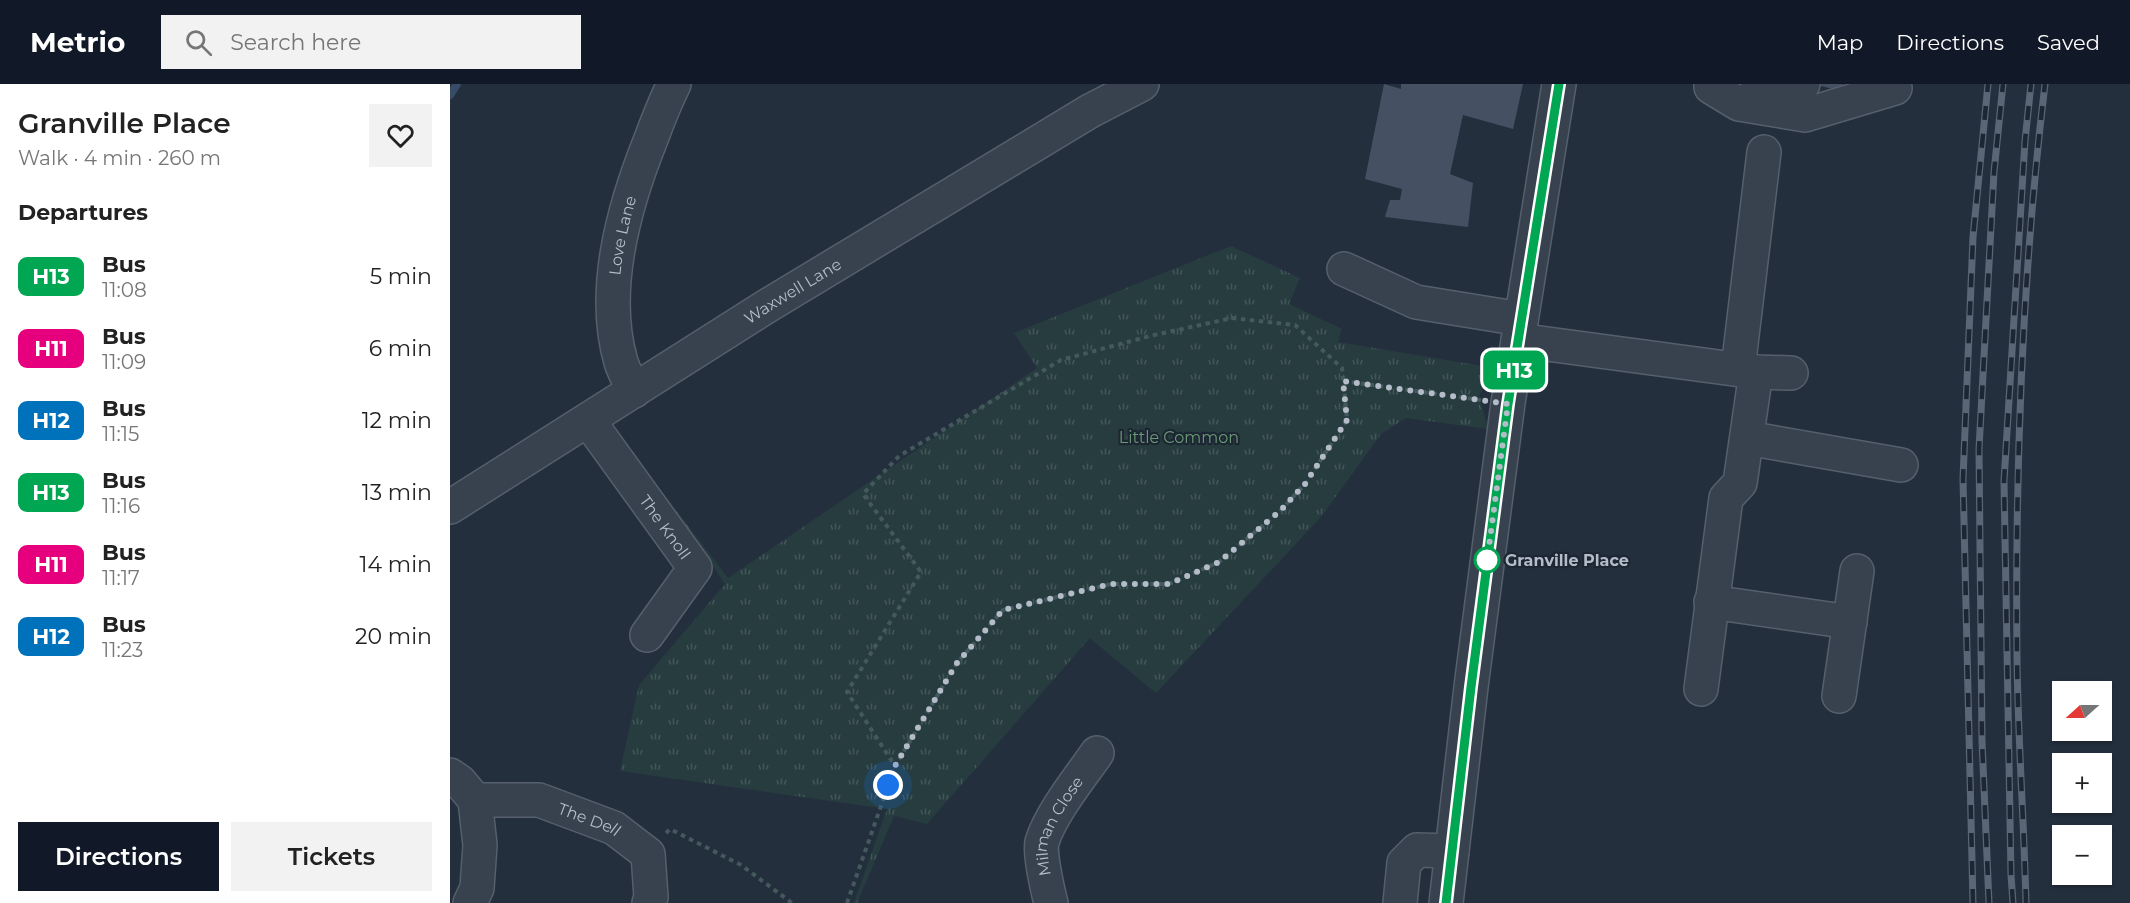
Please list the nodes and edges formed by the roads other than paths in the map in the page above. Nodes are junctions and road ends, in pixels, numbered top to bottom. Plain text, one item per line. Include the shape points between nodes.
1 (674, 84) edge
2 (1142, 84) edge
3 (1559, 84) edge
4 (1803, 84) edge
5 (1704, 85) edge
6 (1895, 88) dead end
7 (1764, 152) dead end
8 (1344, 269) dead end
9 (1520, 330) junction
10 (1748, 370) junction
11 (1791, 373) dead end
12 (634, 391) junction
13 (588, 420) junction
14 (1747, 438) junction
15 (1901, 465) dead end
16 (450, 507) edge
17 (1857, 571) dead end
18 (1711, 602) junction
19 (1850, 622) junction
20 (647, 634) dead end
21 (1701, 689) dead end
22 (1839, 696) dead end
23 (1097, 753) dead end
24 (450, 775) edge
25 (475, 800) junction
26 (1452, 851) junction
27 (470, 903) edge
28 (650, 903) edge
29 (1052, 903) edge
30 (1400, 903) edge
31 (1446, 903) edge

1 - 12 street, Love Lane via 641,165 619,236 614,322 621,362
2 - 12 street, Waxwell Lane via 983,175
3 - 9 street
4 - 5 street via 1797,91 1776,99
5 - 6 street via 1739,104 1805,115
7 - 10 street
8 - 9 street via 1416,302
9 - 10 street
9 - 26 street
10 - 11 street
10 - 14 street
12 - 13 street, Waxwell Lane
13 - 16 street, Waxwell Lane
13 - 20 street, The Knoll via 694,568
14 - 15 street
14 - 18 street via 1740,483 1726,498
17 - 19 street
18 - 19 street
18 - 21 street
19 - 22 street
23 - 29 street, Milman Close via 1058,810 1041,844
24 - 25 street
25 - 27 street via 480,845 477,888
25 - 28 street, The Dell via 539,800 614,828 648,854
26 - 30 street via 1417,850 1404,863
26 - 31 street

